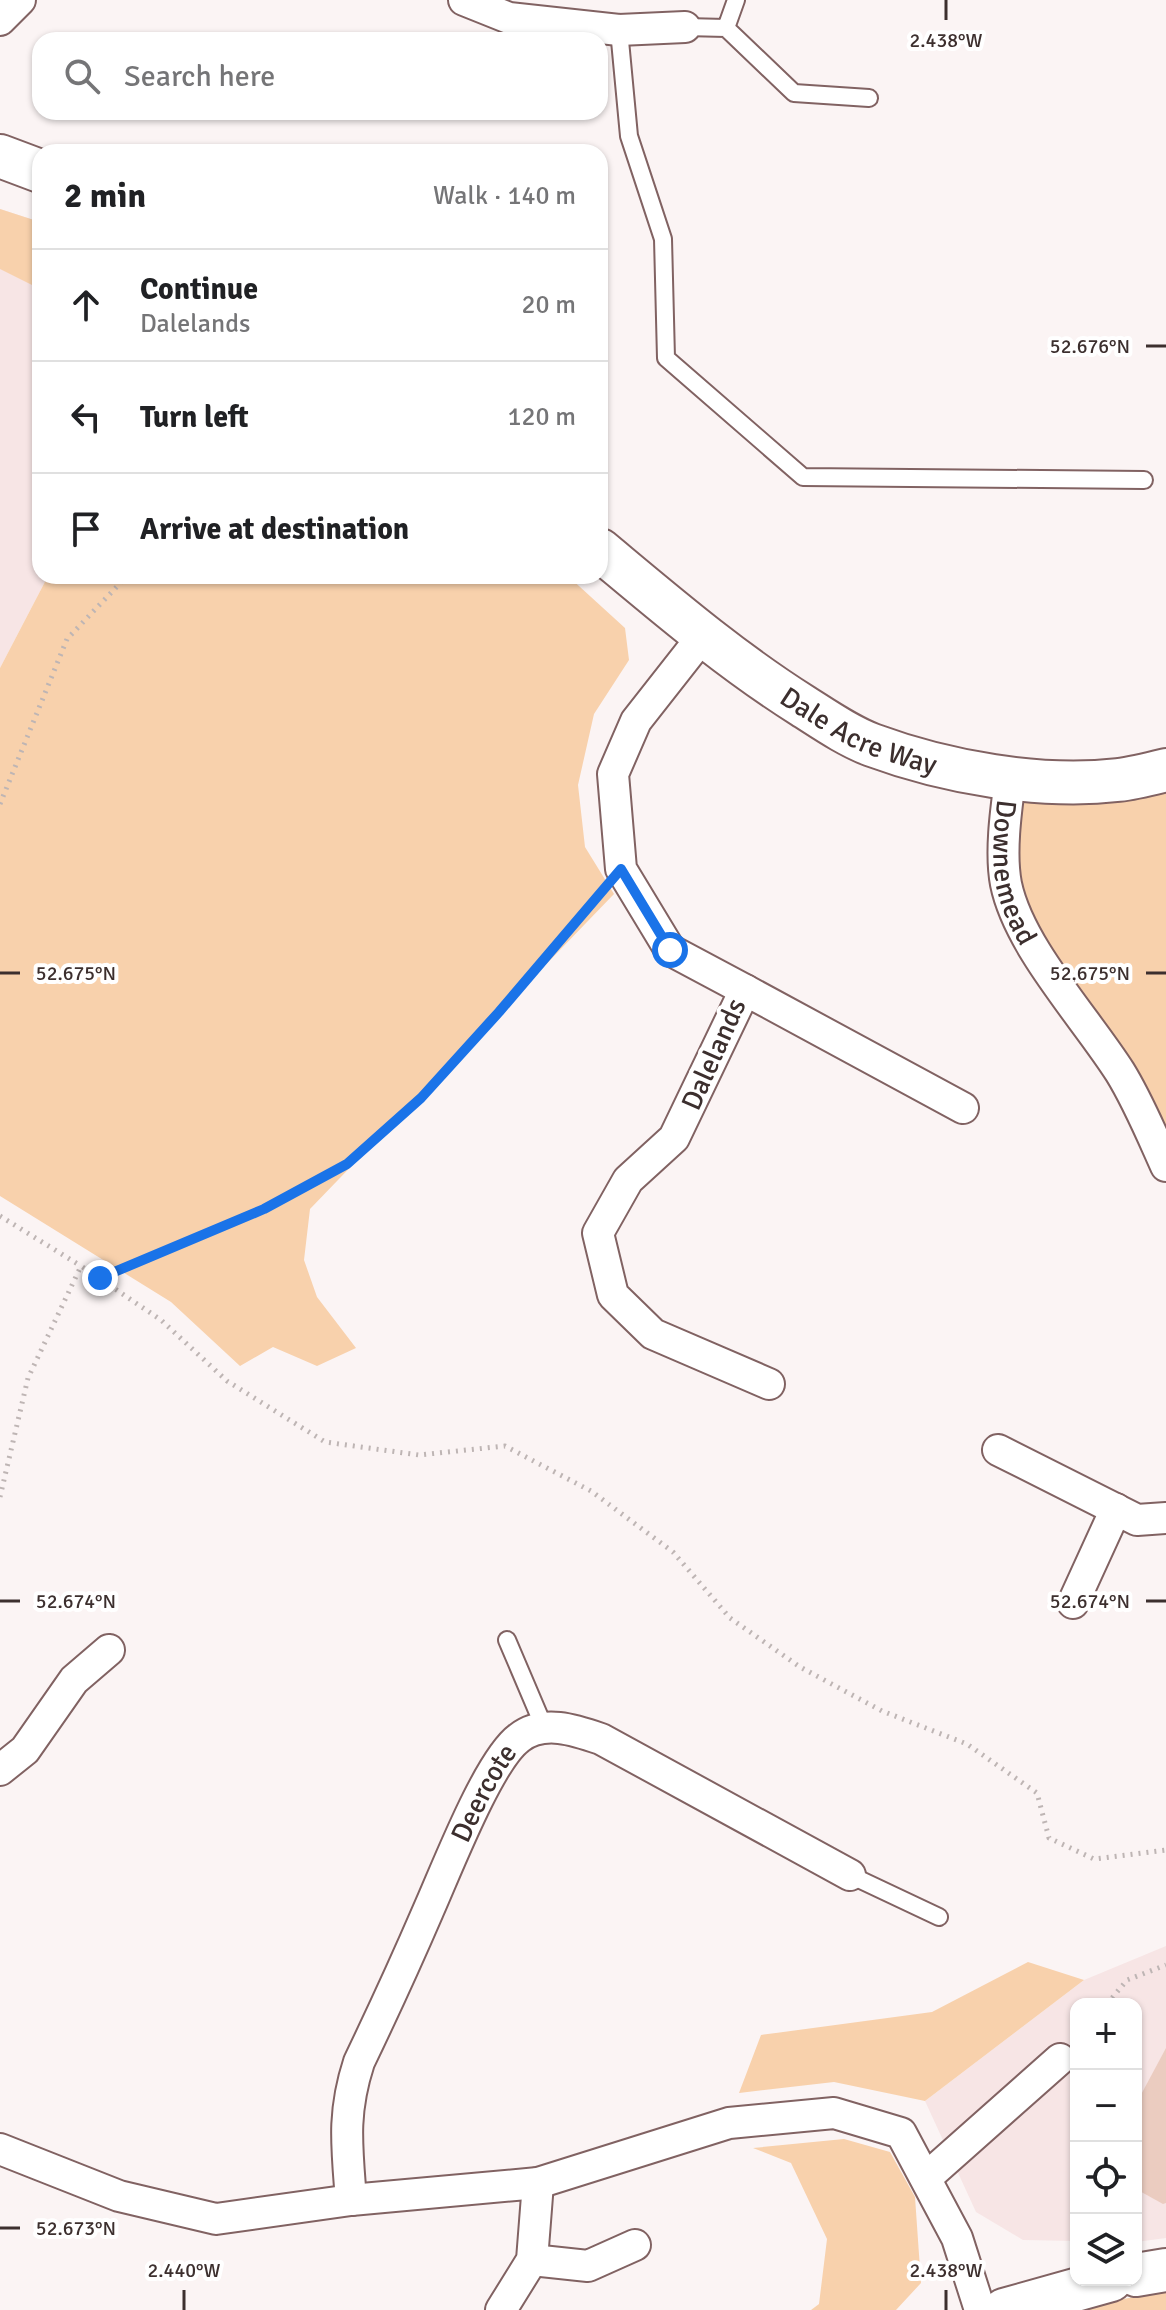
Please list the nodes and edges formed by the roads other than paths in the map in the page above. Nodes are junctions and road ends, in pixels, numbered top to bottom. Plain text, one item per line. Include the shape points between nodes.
1 (20, 0) edge
2 (464, 0) edge
3 (736, 0) edge
4 (0, 20) edge
5 (685, 27) joint
6 (726, 28) junction
7 (619, 30) junction
8 (869, 98) dead end
9 (0, 156) edge
10 (32, 168) edge
11 (1144, 480) dead end
12 (608, 557) edge
13 (702, 637) junction
14 (1166, 770) edge
15 (1010, 780) junction
16 (745, 990) junction
17 (963, 1108) dead end
18 (1166, 1166) edge
19 (769, 1384) dead end
20 (998, 1450) dead end
21 (1116, 1509) junction
22 (1166, 1518) edge
23 (1073, 1603) dead end
24 (507, 1640) dead end
25 (109, 1650) dead end
26 (544, 1727) junction
27 (0, 1770) edge
28 (850, 1875) joint
29 (939, 1917) dead end
30 (1060, 2059) dead end
31 (0, 2149) edge
32 (927, 2177) junction
33 (538, 2183) junction
34 (351, 2200) junction
35 (635, 2245) dead end
36 (532, 2260) junction
37 (1166, 2270) edge
38 (1142, 2274) edge
39 (1090, 2286) edge
40 (501, 2310) edge
41 (980, 2310) edge
42 (1004, 2310) edge

1 - 4 street
2 - 7 street via 509,18
3 - 6 lane
5 - 6 lane
5 - 7 street
6 - 8 lane via 794,93
7 - 11 lane via 629,136 663,239 666,358 803,477
9 - 10 street
12 - 13 street, Dale Acre Way
13 - 15 street, Dale Acre Way via 779,691 871,745
13 - 16 street, Dalelands via 636,721 613,774 621,869 670,950
14 - 15 street, Dale Acre Way via 1118,780
15 - 18 street, Downemead via 1004,819 1006,883 1021,923 1056,984 1121,1074
16 - 17 street
16 - 19 street, Dalelands via 674,1138 628,1180 598,1233 613,1295 653,1334
20 - 21 street
21 - 22 street via 1137,1520
21 - 23 street
24 - 26 lane
25 - 27 street via 74,1680 25,1750
26 - 28 street, Deercote via 573,1729 601,1739
26 - 34 street, Deercote via 520,1736 502,1755 359,2062 349,2094 346,2137
28 - 29 lane
30 - 32 street
31 - 34 street via 119,2196 216,2219
32 - 33 street via 901,2133 834,2113 729,2123
32 - 41 street via 957,2238
33 - 34 street
33 - 36 street
35 - 36 street via 588,2266
36 - 40 street
37 - 38 street
39 - 42 street

